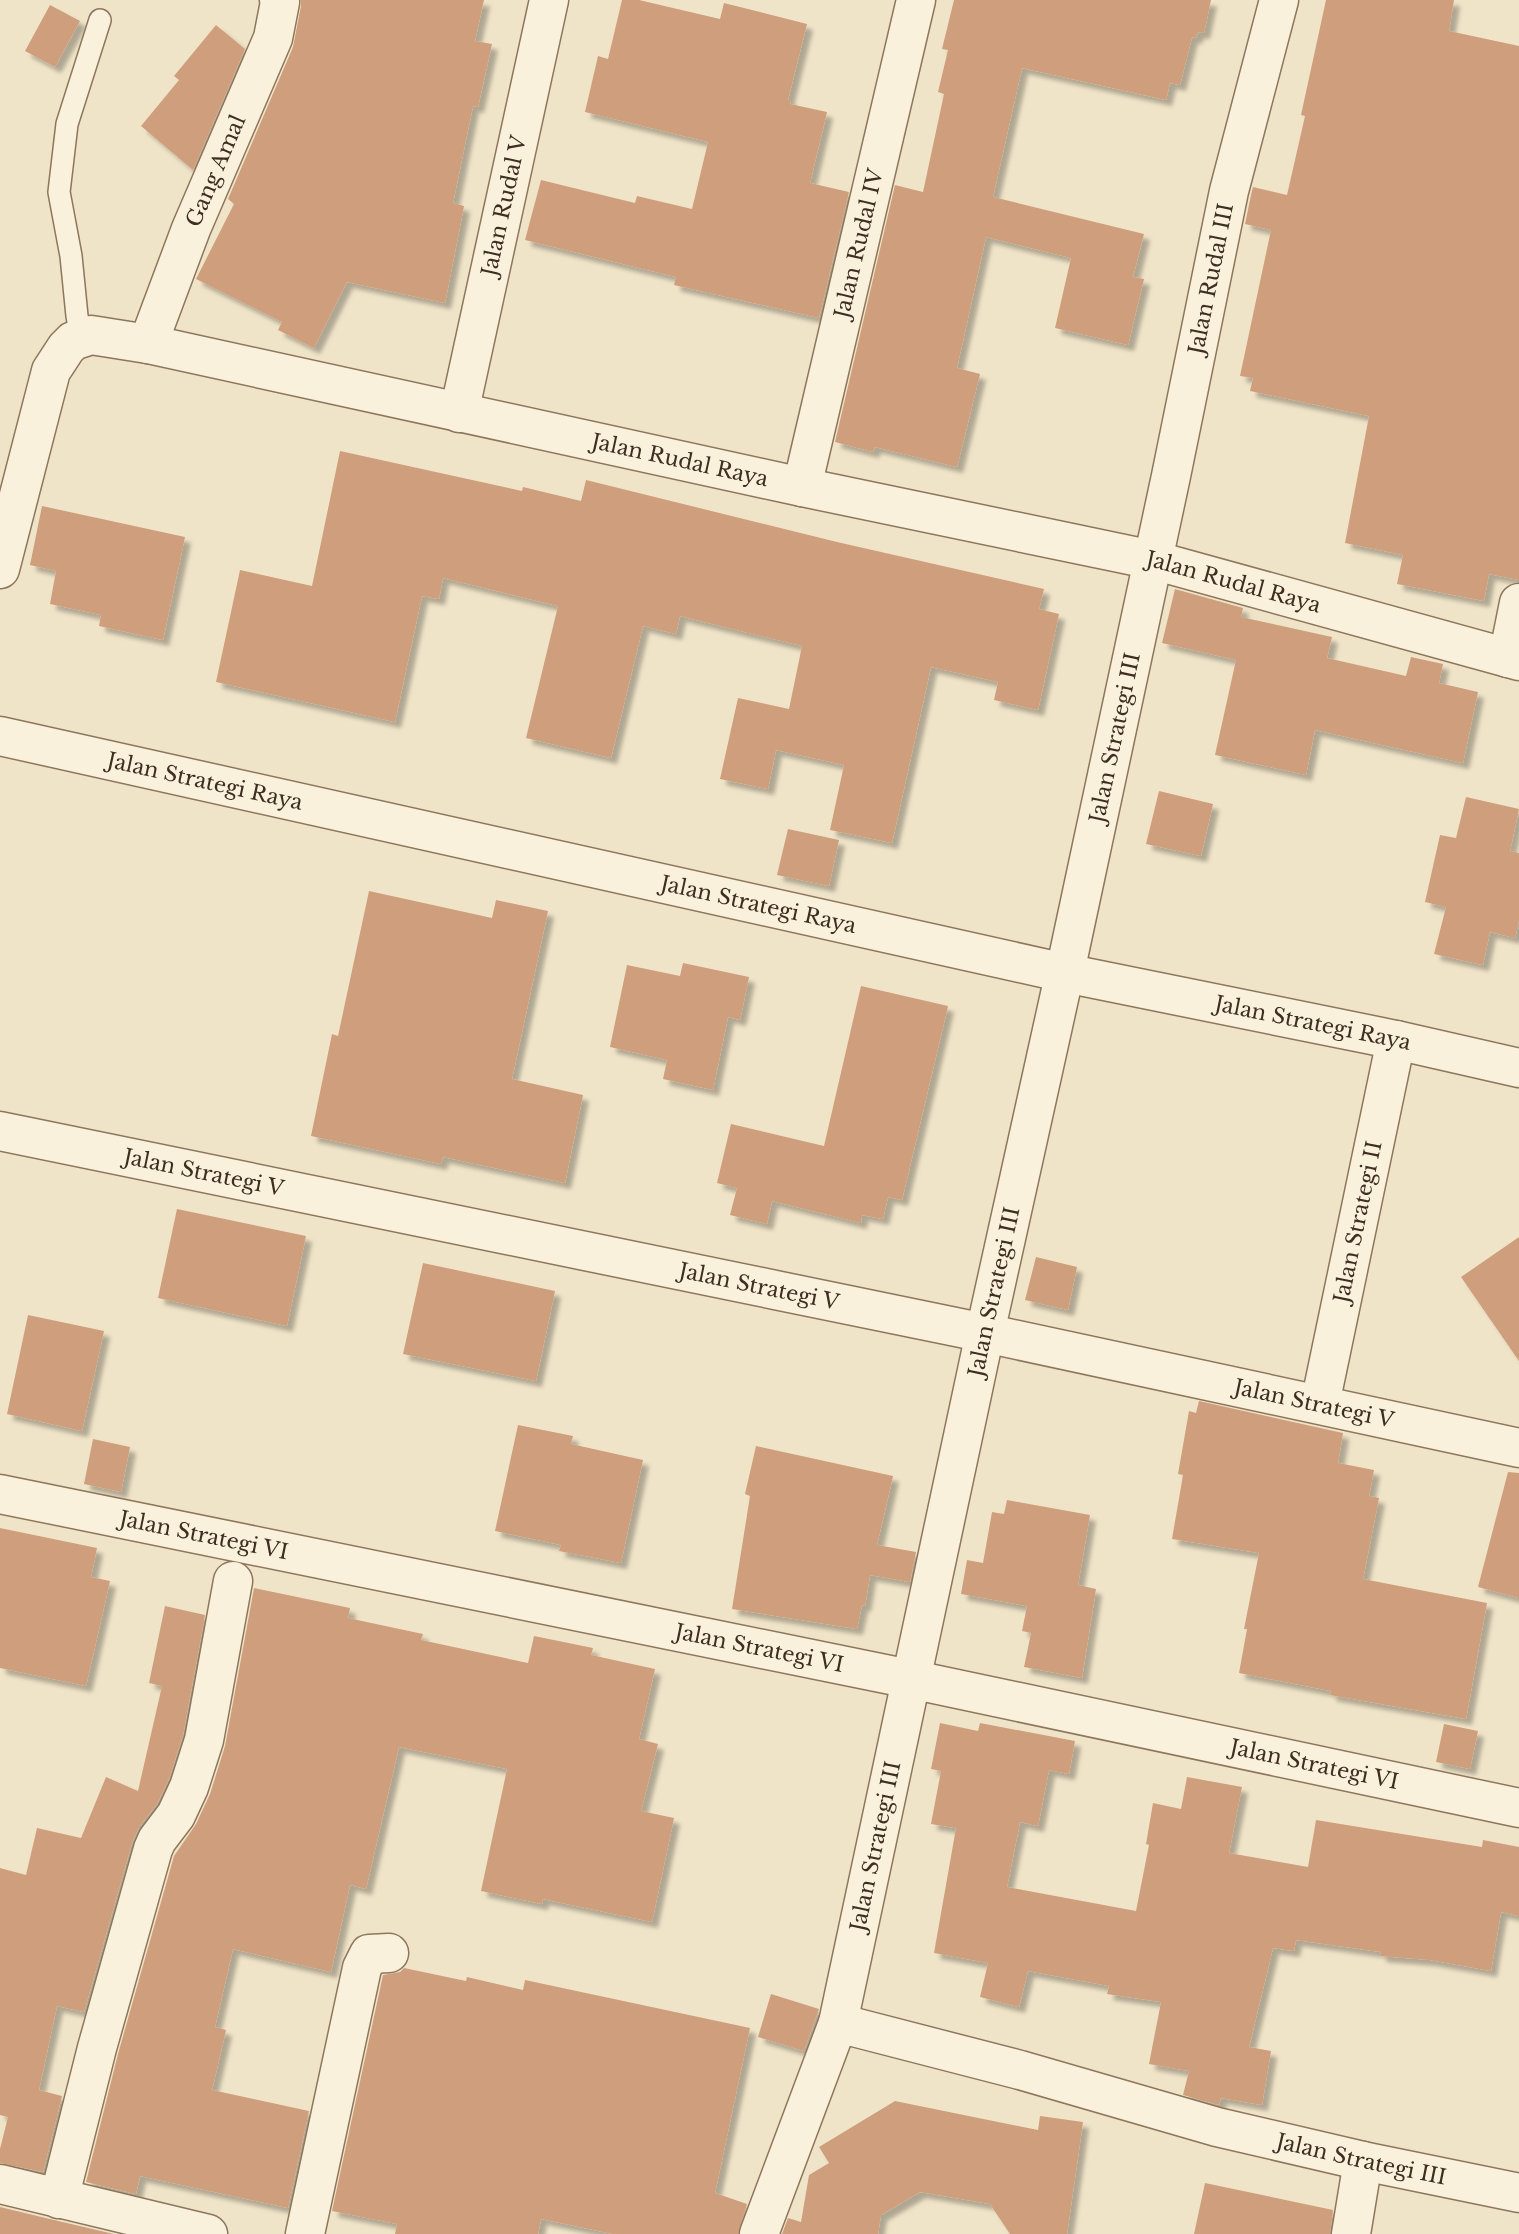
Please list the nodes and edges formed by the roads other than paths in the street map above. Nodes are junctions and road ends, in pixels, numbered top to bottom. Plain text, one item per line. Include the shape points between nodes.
1 (279, 0) edge
2 (549, 0) edge
3 (916, 0) edge
4 (1279, 0) edge
5 (100, 20) dead end
6 (81, 337) junction
7 (148, 344) junction
8 (459, 413) junction
9 (802, 487) junction
10 (1153, 560) junction
11 (0, 569) edge
12 (1519, 603) edge
13 (1513, 659) edge
14 (0, 736) edge
15 (1067, 965) junction
16 (1394, 1046) junction
17 (1519, 1068) edge
18 (0, 1131) edge
19 (985, 1333) junction
20 (1320, 1404) junction
21 (1519, 1448) edge
22 (0, 1494) edge
23 (233, 1581) dead end
24 (910, 1679) junction
25 (1519, 1808) edge
26 (389, 1953) dead end
27 (838, 2023) junction
28 (1363, 2161) junction
29 (0, 2184) edge
30 (1519, 2193) edge
31 (59, 2199) junction
32 (208, 2234) edge
33 (305, 2234) edge
34 (759, 2234) edge
35 (1351, 2234) edge

1 - 7 street, Gang Amal via 273,38 191,229
2 - 8 street, Jalan Rudal V
3 - 9 street, Jalan Rudal IV
4 - 10 street, Jalan Rudal III via 1229,191
5 - 6 lane via 67,124 60,192
6 - 7 street, Jalan Rudal Raya
6 - 11 street via 66,348 51,371
7 - 8 street, Jalan Rudal Raya
8 - 9 street, Jalan Rudal Raya
9 - 10 street, Jalan Rudal Raya
10 - 13 street, Jalan Rudal Raya
10 - 15 street, Jalan Strategi III
12 - 13 street
14 - 15 street, Jalan Strategi Raya
15 - 16 street, Jalan Strategi Raya
15 - 19 street, Jalan Strategi III
16 - 17 street, Jalan Strategi Raya
16 - 20 street, Jalan Strategi II
18 - 19 street, Jalan Strategi V
19 - 20 street, Jalan Strategi V
19 - 24 street, Jalan Strategi III
20 - 21 street, Jalan Strategi V
22 - 24 street, Jalan Strategi VI
23 - 31 street via 204,1740 176,1815 153,1849
24 - 25 street, Jalan Strategi VI
24 - 27 street, Jalan Strategi III
26 - 33 street via 369,1954 362,1968
27 - 28 street, Jalan Strategi III via 1217,2127
27 - 34 street, Jalan Strategi III
28 - 30 street, Jalan Strategi III
28 - 35 street
29 - 31 street
31 - 32 street

